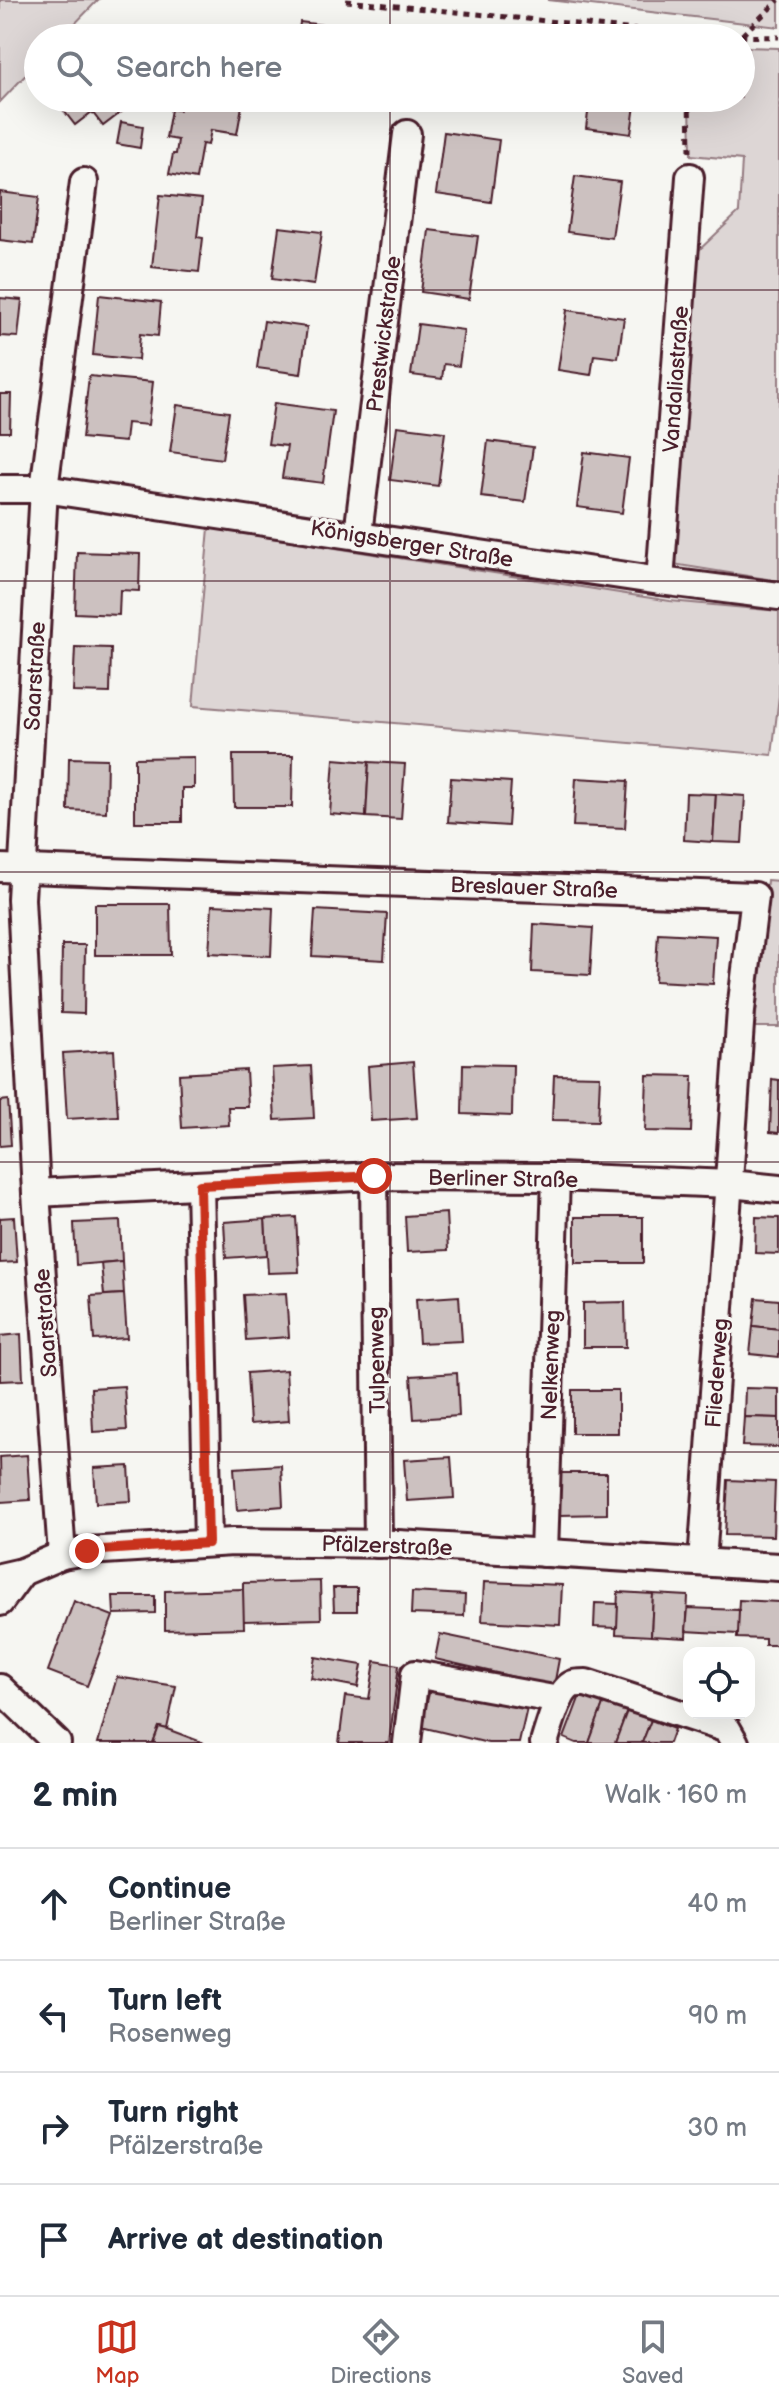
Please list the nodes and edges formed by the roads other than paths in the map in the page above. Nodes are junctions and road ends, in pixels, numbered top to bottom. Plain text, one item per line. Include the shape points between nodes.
1 (407, 134) dead end
2 (690, 177) road end
3 (84, 182) dead end
4 (0, 489) edge
5 (44, 489) junction
6 (358, 534) junction
7 (660, 581) junction
8 (779, 596) edge
9 (12, 868) edge
10 (374, 1176) junction
11 (556, 1177) junction
12 (730, 1184) junction
13 (200, 1185) junction
14 (779, 1189) edge
15 (36, 1193) junction
16 (208, 1543) junction
17 (378, 1544) junction
18 (544, 1553) junction
19 (62, 1555) junction
20 (702, 1562) junction
21 (779, 1567) edge
22 (11, 1575) edge
23 (0, 1602) edge
24 (0, 1688) edge
25 (559, 1700) junction
26 (57, 1743) edge
27 (407, 1743) edge
28 (544, 1743) edge
29 (735, 1743) edge

1 - 6 street, Prestwickstraße
2 - 7 street, Vandaliastraße
3 - 5 street, Saarstraße
4 - 5 street, Königsberger Straße
5 - 6 street, Königsberger Straße
5 - 9 street, Saarstraße
6 - 7 street, Königsberger Straße
7 - 8 street, Königsberger Straße
9 - 12 street, Breslauer Straße via 755,896 741,1010
9 - 15 street, Saarstraße via 21,899
10 - 11 street, Berliner Straße
10 - 13 street, Berliner Straße
10 - 17 street, Tulpenweg
11 - 12 street, Berliner Straße
11 - 18 street, Nelkenweg
12 - 14 street, Berliner Straße
12 - 20 street, Fliederweg
13 - 15 street, Berliner Straße
13 - 16 street
15 - 19 street, Saarstraße
16 - 17 street, Pfälzerstraße
16 - 19 street, Pfälzerstraße
17 - 18 street, Pfälzerstraße
18 - 20 street, Pfälzerstraße
19 - 22 street, Pfälzerstraße
20 - 21 street, Pfälzerstraße
22 - 23 street
24 - 26 street
25 - 27 street via 415,1674
25 - 28 street
25 - 29 street via 574,1683 586,1683 727,1729

